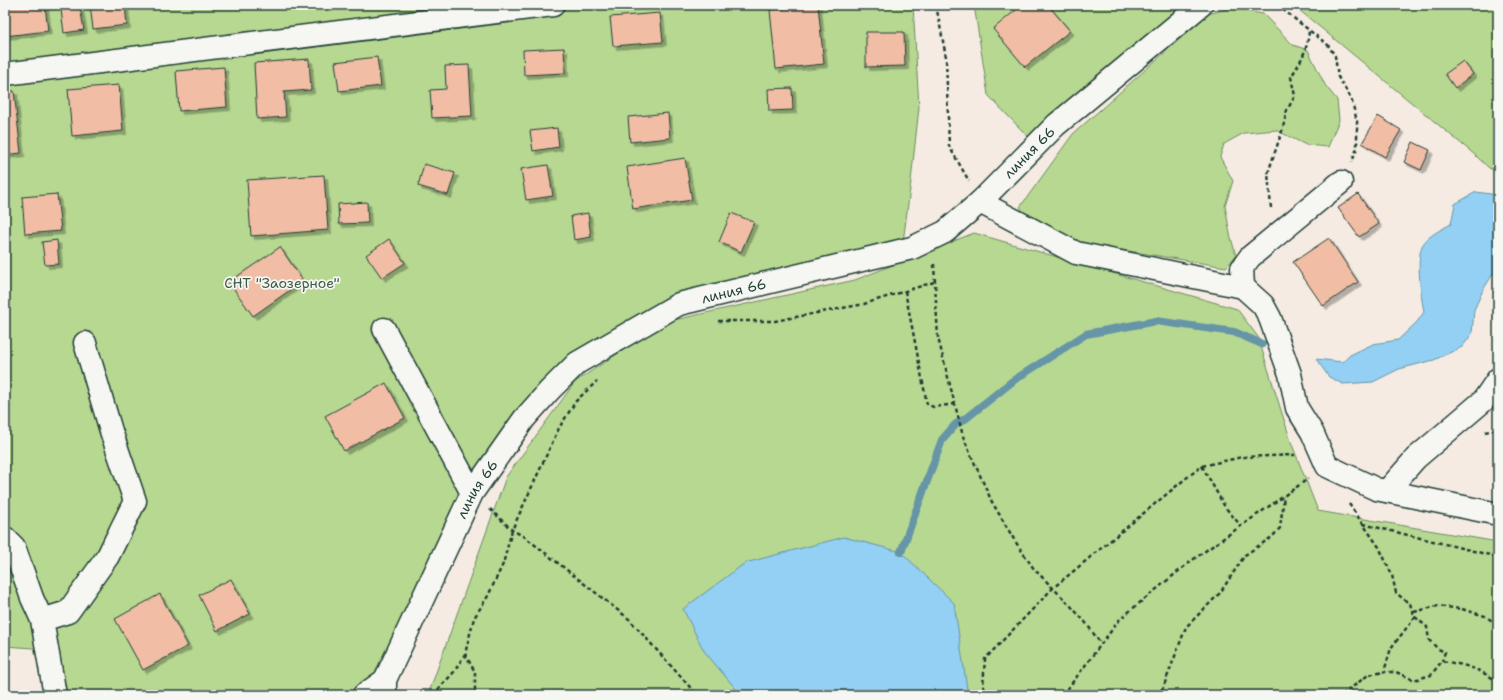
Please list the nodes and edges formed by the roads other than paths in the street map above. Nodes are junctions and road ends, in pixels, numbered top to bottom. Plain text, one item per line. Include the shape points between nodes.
1 (553, 5) edge
2 (1201, 5) edge
3 (5, 74) edge
4 (1341, 182) road end
5 (980, 202) junction
6 (1243, 287) junction
7 (384, 329) dead end
8 (86, 343) dead end
9 (1498, 379) edge
10 (1387, 491) junction
11 (472, 493) junction
12 (1498, 514) edge
13 (5, 538) edge
14 (42, 620) junction
15 (385, 687) edge
16 (55, 695) edge
17 (364, 695) edge

1 - 3 street
2 - 5 street, линия 66 via 1056,125
4 - 6 street via 1250,257 1242,268
5 - 6 street via 1076,253
5 - 11 street, линия 66 via 945,232 912,248 679,304 577,363 524,419
6 - 10 street via 1263,305 1270,318 1290,374 1297,408 1312,432 1324,460 1346,475 1376,489
7 - 11 street
8 - 14 street via 135,501 108,556 68,612
9 - 10 street via 1483,401 1416,458
10 - 12 street
11 - 15 street, линия 66
13 - 14 street via 14,547
14 - 16 street
15 - 17 street

